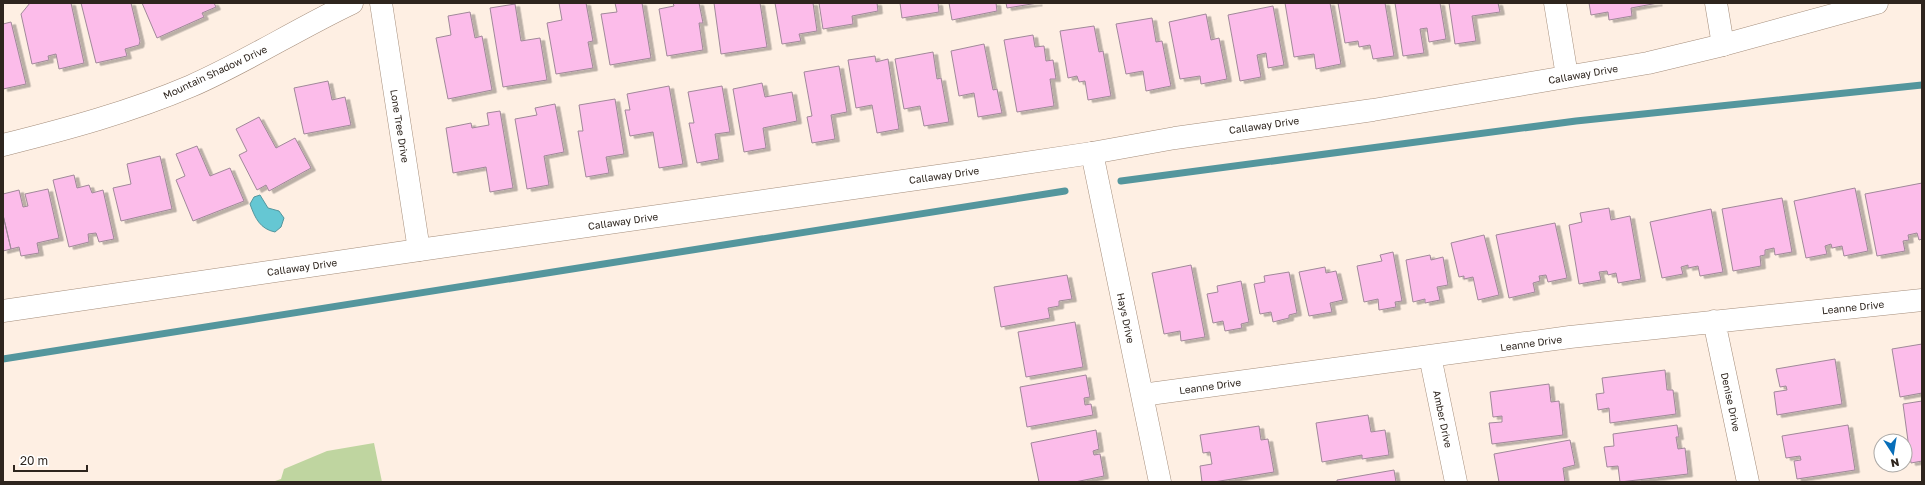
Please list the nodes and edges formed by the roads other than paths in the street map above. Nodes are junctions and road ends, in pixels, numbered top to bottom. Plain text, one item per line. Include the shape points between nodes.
1 (352, 3) edge
2 (381, 3) edge
3 (1555, 3) edge
4 (1716, 3) edge
5 (1877, 3) edge
6 (1723, 44) junction
7 (1567, 76) junction
8 (3, 145) edge
9 (1092, 153) junction
10 (419, 250) junction
11 (1922, 300) edge
12 (3, 311) edge
13 (1714, 321) junction
14 (1430, 356) junction
15 (1142, 395) junction
16 (1160, 482) edge
17 (1456, 482) edge
18 (1748, 482) edge

1 - 8 street, Mountain Shadow Drive via 191,86 84,124
2 - 10 street, Lone Tree Drive
3 - 7 street
4 - 6 street
5 - 6 street, Callaway Drive
6 - 7 street, Callaway Drive via 1648,63
7 - 9 street, Callaway Drive via 1373,110 1175,138
9 - 10 street, Callaway Drive
9 - 15 street, Hays Drive
10 - 12 street, Callaway Drive
11 - 13 street, Leanne Drive
13 - 14 street, Leanne Drive
13 - 18 street, Denise Drive
14 - 15 street, Leanne Drive
14 - 17 street, Amber Drive
15 - 16 street, Hays Drive

